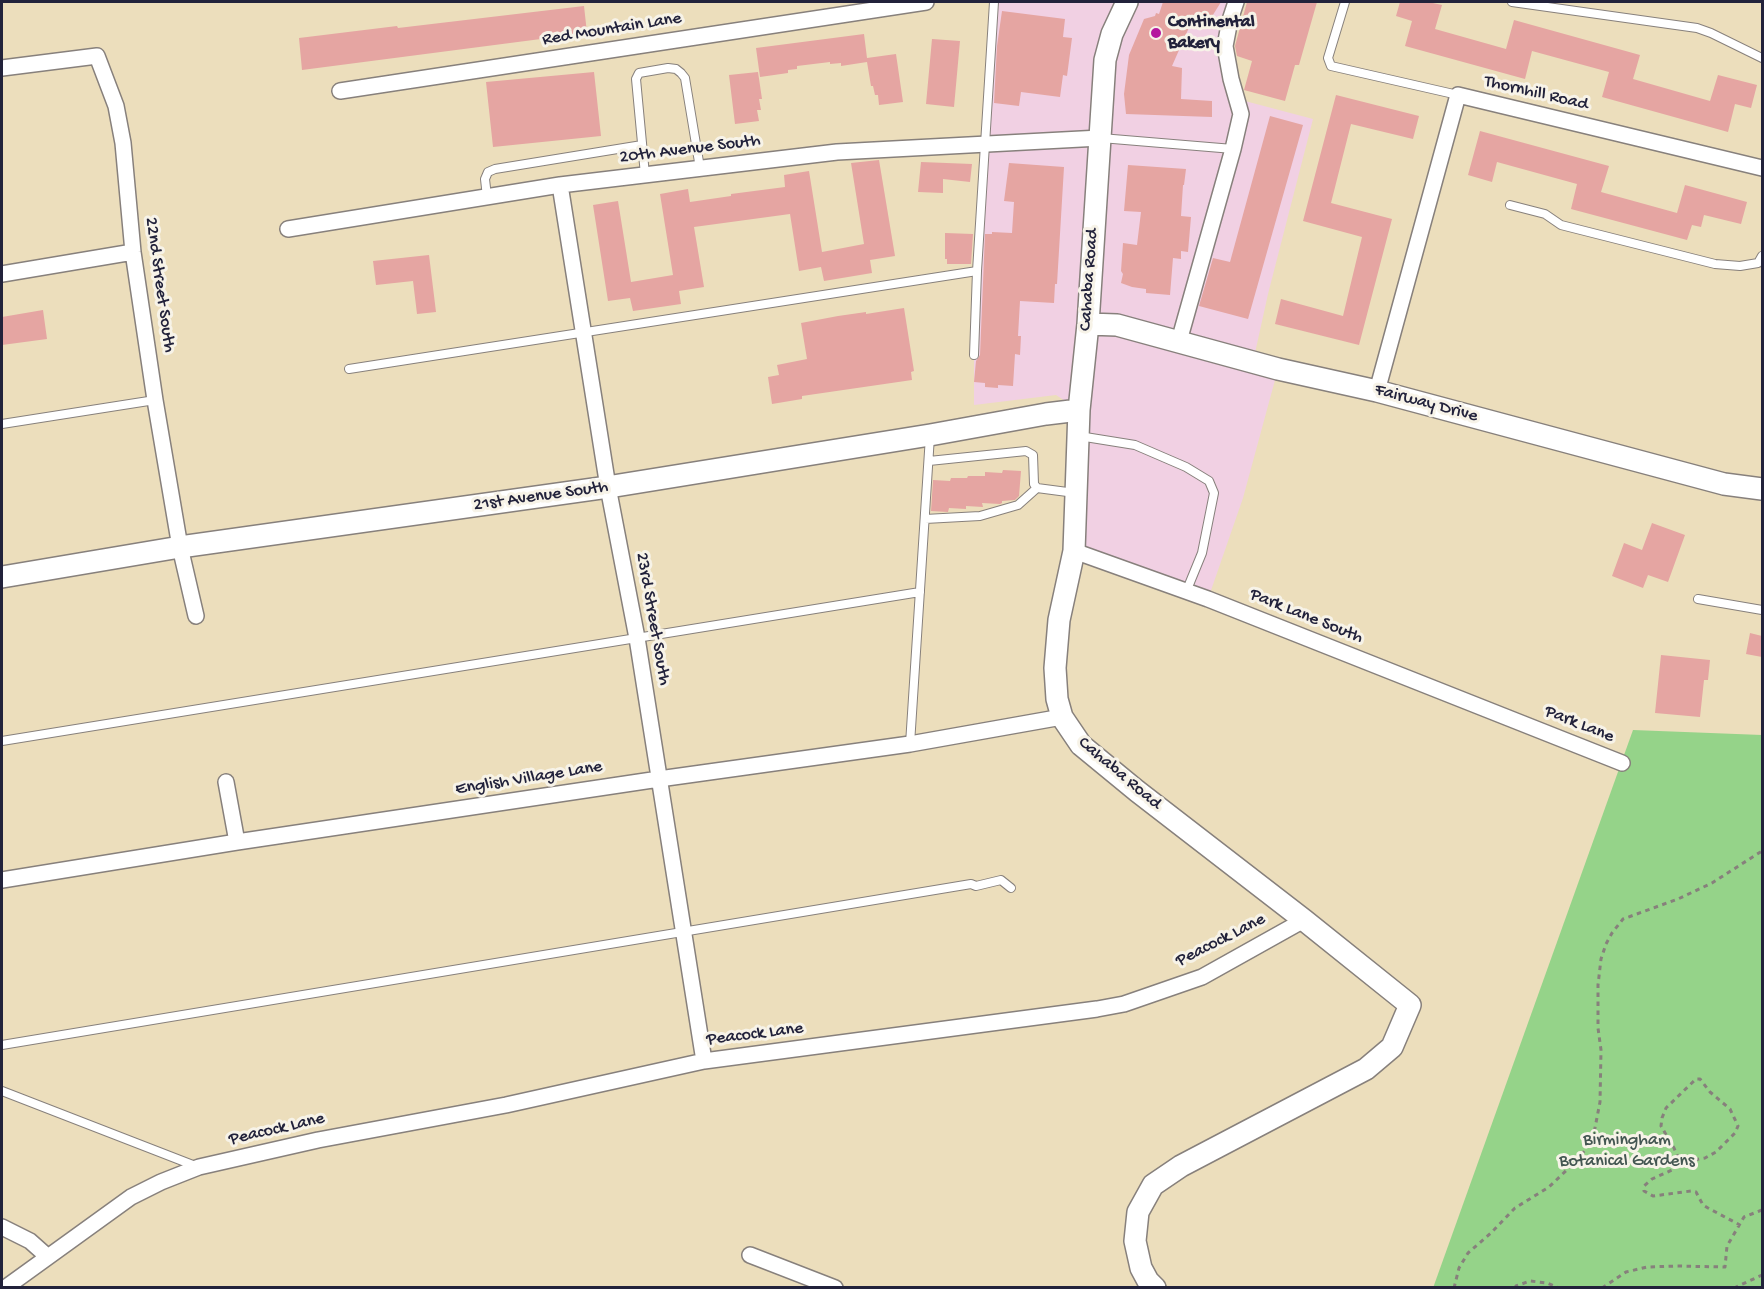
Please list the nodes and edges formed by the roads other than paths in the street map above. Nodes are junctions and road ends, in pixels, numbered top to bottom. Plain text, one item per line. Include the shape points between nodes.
1 (926, 2) edge
2 (994, 2) edge
3 (1127, 2) edge
4 (1236, 2) edge
5 (1345, 2) edge
6 (1512, 2) edge
7 (1762, 58) edge
8 (2, 68) edge
9 (340, 91) dead end
10 (1458, 95) junction
11 (1100, 138) junction
12 (984, 144) junction
13 (642, 145) junction
14 (1233, 149) junction
15 (700, 168) junction
16 (1762, 168) edge
17 (645, 175) junction
18 (560, 185) junction
19 (487, 197) junction
20 (1510, 205) dead end
21 (288, 229) dead end
22 (133, 252) junction
23 (1762, 256) edge
24 (977, 271) junction
25 (2, 274) edge
26 (1088, 324) junction
27 (583, 333) junction
28 (1179, 341) junction
29 (974, 355) dead end
30 (350, 369) dead end
31 (1377, 391) junction
32 (155, 400) junction
33 (1079, 410) junction
34 (2, 424) edge
35 (930, 435) junction
36 (1077, 436) junction
37 (929, 461) junction
38 (608, 487) junction
39 (1037, 488) junction
40 (1762, 489) edge
41 (1076, 493) junction
42 (925, 519) junction
43 (180, 548) junction
44 (1074, 551) junction
45 (2, 577) edge
46 (920, 592) junction
47 (1186, 592) junction
48 (1698, 599) dead end
49 (1762, 610) edge
50 (196, 616) dead end
51 (637, 638) junction
52 (1062, 717) junction
53 (1522, 723) joint
54 (2, 741) edge
55 (910, 744) junction
56 (1622, 763) dead end
57 (659, 779) junction
58 (226, 782) dead end
59 (237, 842) junction
60 (2, 880) edge
61 (1011, 888) dead end
62 (1304, 920) junction
63 (684, 933) junction
64 (2, 1046) edge
65 (704, 1061) junction
66 (2, 1091) edge
67 (199, 1167) junction
68 (2, 1227) edge
69 (750, 1255) dead end
70 (48, 1257) junction
71 (4, 1287) edge
72 (835, 1287) edge
73 (1155, 1287) edge

1 - 9 street, Red Mountain Lane
2 - 12 lane
3 - 11 street, Cahaba Road via 1105,60
4 - 14 street via 1225,46 1241,114
5 - 10 lane via 1328,58 1331,66
6 - 7 lane via 1697,28
8 - 22 street, 22nd Street South via 97,56 118,115
10 - 16 street, Thornhill Road
10 - 31 street, Thornhill Road
11 - 12 street, 20th Avenue South
11 - 14 lane
11 - 26 street, Cahaba Road
12 - 15 street, 20th Avenue South via 837,152
12 - 24 lane
13 - 15 lane via 637,76 642,72 675,69 685,78
13 - 17 lane
13 - 19 lane via 495,169 488,172 485,180
14 - 28 street
15 - 17 street, 20th Avenue South
17 - 18 street, 20th Avenue South
18 - 19 street, 20th Avenue South
18 - 27 street, 23rd Street South
19 - 21 street, 20th Avenue South
20 - 23 lane via 1545,214 1561,225 1715,264 1758,263
22 - 25 street
22 - 32 street, 22nd Street South
24 - 27 lane
24 - 29 lane
26 - 28 street, Fairway Drive via 1117,325
26 - 33 street, Cahaba Road
27 - 30 lane
27 - 38 street, 23rd Street South
28 - 31 street, Fairway Drive
31 - 40 street, Fairway Drive via 1724,484
32 - 34 lane
32 - 43 street, 22nd Street South
33 - 35 street, 21st Avenue South
33 - 36 street, Cahaba Road
35 - 37 lane
35 - 38 street, 21st Avenue South
36 - 41 street, Cahaba Road
36 - 47 lane via 1135,445 1209,481 1214,493 1202,553
37 - 39 lane via 1026,451 1033,455
37 - 42 lane
38 - 43 street, 21st Avenue South
38 - 51 street, 23rd Street South
39 - 41 lane
39 - 42 lane via 1018,505 980,516
41 - 44 street, Cahaba Road
42 - 46 lane
43 - 45 street, 21st Avenue South
43 - 50 street, 22nd Street South
44 - 47 street, Park Lane South
44 - 52 street, Cahaba Road via 1059,620 1055,668
46 - 51 lane
46 - 55 lane
47 - 53 street, Park Lane South
48 - 49 lane
51 - 54 lane
51 - 57 street, 23rd Street South
52 - 55 street, English Village Lane
52 - 62 street, Cahaba Road via 1081,745
53 - 56 street, Park Lane
55 - 57 street, English Village Lane
57 - 59 street, English Village Lane
57 - 63 street, 23rd Street South
58 - 59 street
59 - 60 street, English Village Lane
61 - 63 lane via 1000,880
62 - 65 street, Peacock Lane via 1202,977 1124,1004
62 - 73 street, Cahaba Road via 1410,1005 1392,1047 1366,1069 1153,1185 1138,1212 1135,1241 1142,1268
63 - 64 lane
63 - 65 street, 23rd Street South
65 - 67 street, Peacock Lane
66 - 67 lane
67 - 70 street, Peacock Lane via 131,1197
68 - 70 street via 30,1241
69 - 72 street
70 - 71 street, Peacock Lane

